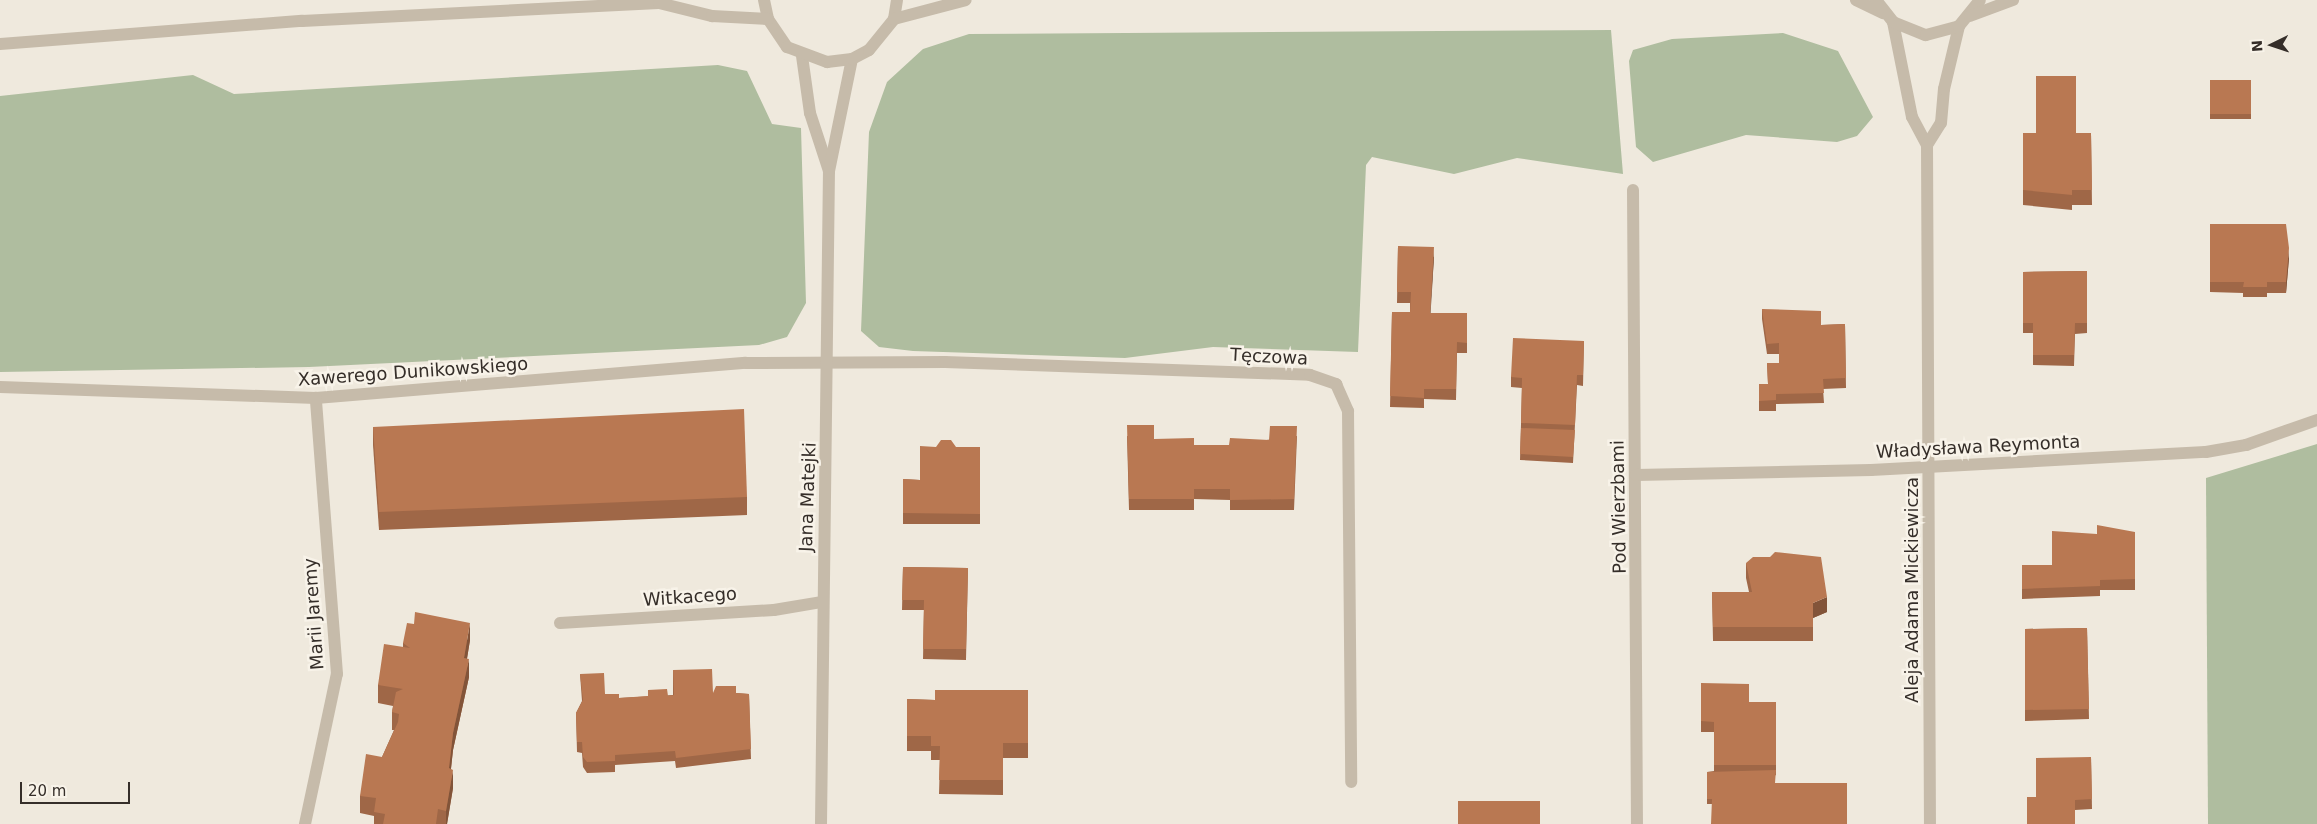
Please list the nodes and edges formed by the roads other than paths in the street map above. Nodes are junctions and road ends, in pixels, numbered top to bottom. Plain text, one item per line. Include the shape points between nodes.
1 (764, 0) edge
2 (896, 0) edge
3 (966, 0) edge
4 (1856, 0) edge
5 (1876, 0) edge
6 (1980, 0) edge
7 (2013, 0) edge
8 (662, 1) edge
9 (1883, 13) junction
10 (1970, 16) junction
11 (768, 19) junction
12 (894, 19) junction
13 (1892, 22) junction
14 (1959, 26) junction
15 (0, 44) edge
16 (802, 56) junction
17 (852, 59) junction
18 (1928, 145) junction
19 (829, 171) junction
20 (1633, 190) dead end
21 (829, 364) junction
22 (0, 387) edge
23 (316, 398) junction
24 (2317, 420) edge
25 (1929, 468) junction
26 (1636, 475) junction
27 (822, 602) junction
28 (560, 623) dead end
29 (1350, 782) dead end
30 (305, 824) edge
31 (821, 824) edge
32 (1637, 824) edge
33 (1930, 824) edge

1 - 11 street
2 - 12 street
3 - 12 street
4 - 9 street
5 - 9 street
6 - 10 street
7 - 10 street
8 - 11 street via 712,16
8 - 15 street via 302,21
9 - 13 street
10 - 14 street
11 - 16 street via 775,34
12 - 17 street via 877,43
13 - 14 street via 1926,34
13 - 18 street, Aleja Adama Mickiewicza via 1912,117
14 - 18 street via 1944,89 1941,123
16 - 17 street via 827,62
16 - 19 street, Jana Matejki via 810,113
17 - 19 street, Jana Matejki
18 - 25 street, Aleja Adama Mickiewicza
19 - 21 street, Jana Matejki
20 - 26 street, Pod Wierzbami
21 - 23 street, Xawerego Dunikowskiego via 746,363
21 - 27 street, Jana Matejki
21 - 29 street, Tęczowa via 945,362 1310,375 1336,384 1349,420
22 - 23 street, Xawerego Dunikowskiego
23 - 30 street, Marii Jaremy via 337,674
24 - 25 street, Władysława Reymonta via 2246,445 2206,452
25 - 26 street, Władysława Reymonta
25 - 33 street, Aleja Adama Mickiewicza
26 - 32 street, Pod Wierzbami
27 - 28 street, Witkacego via 774,610
27 - 31 street, Jana Matejki

